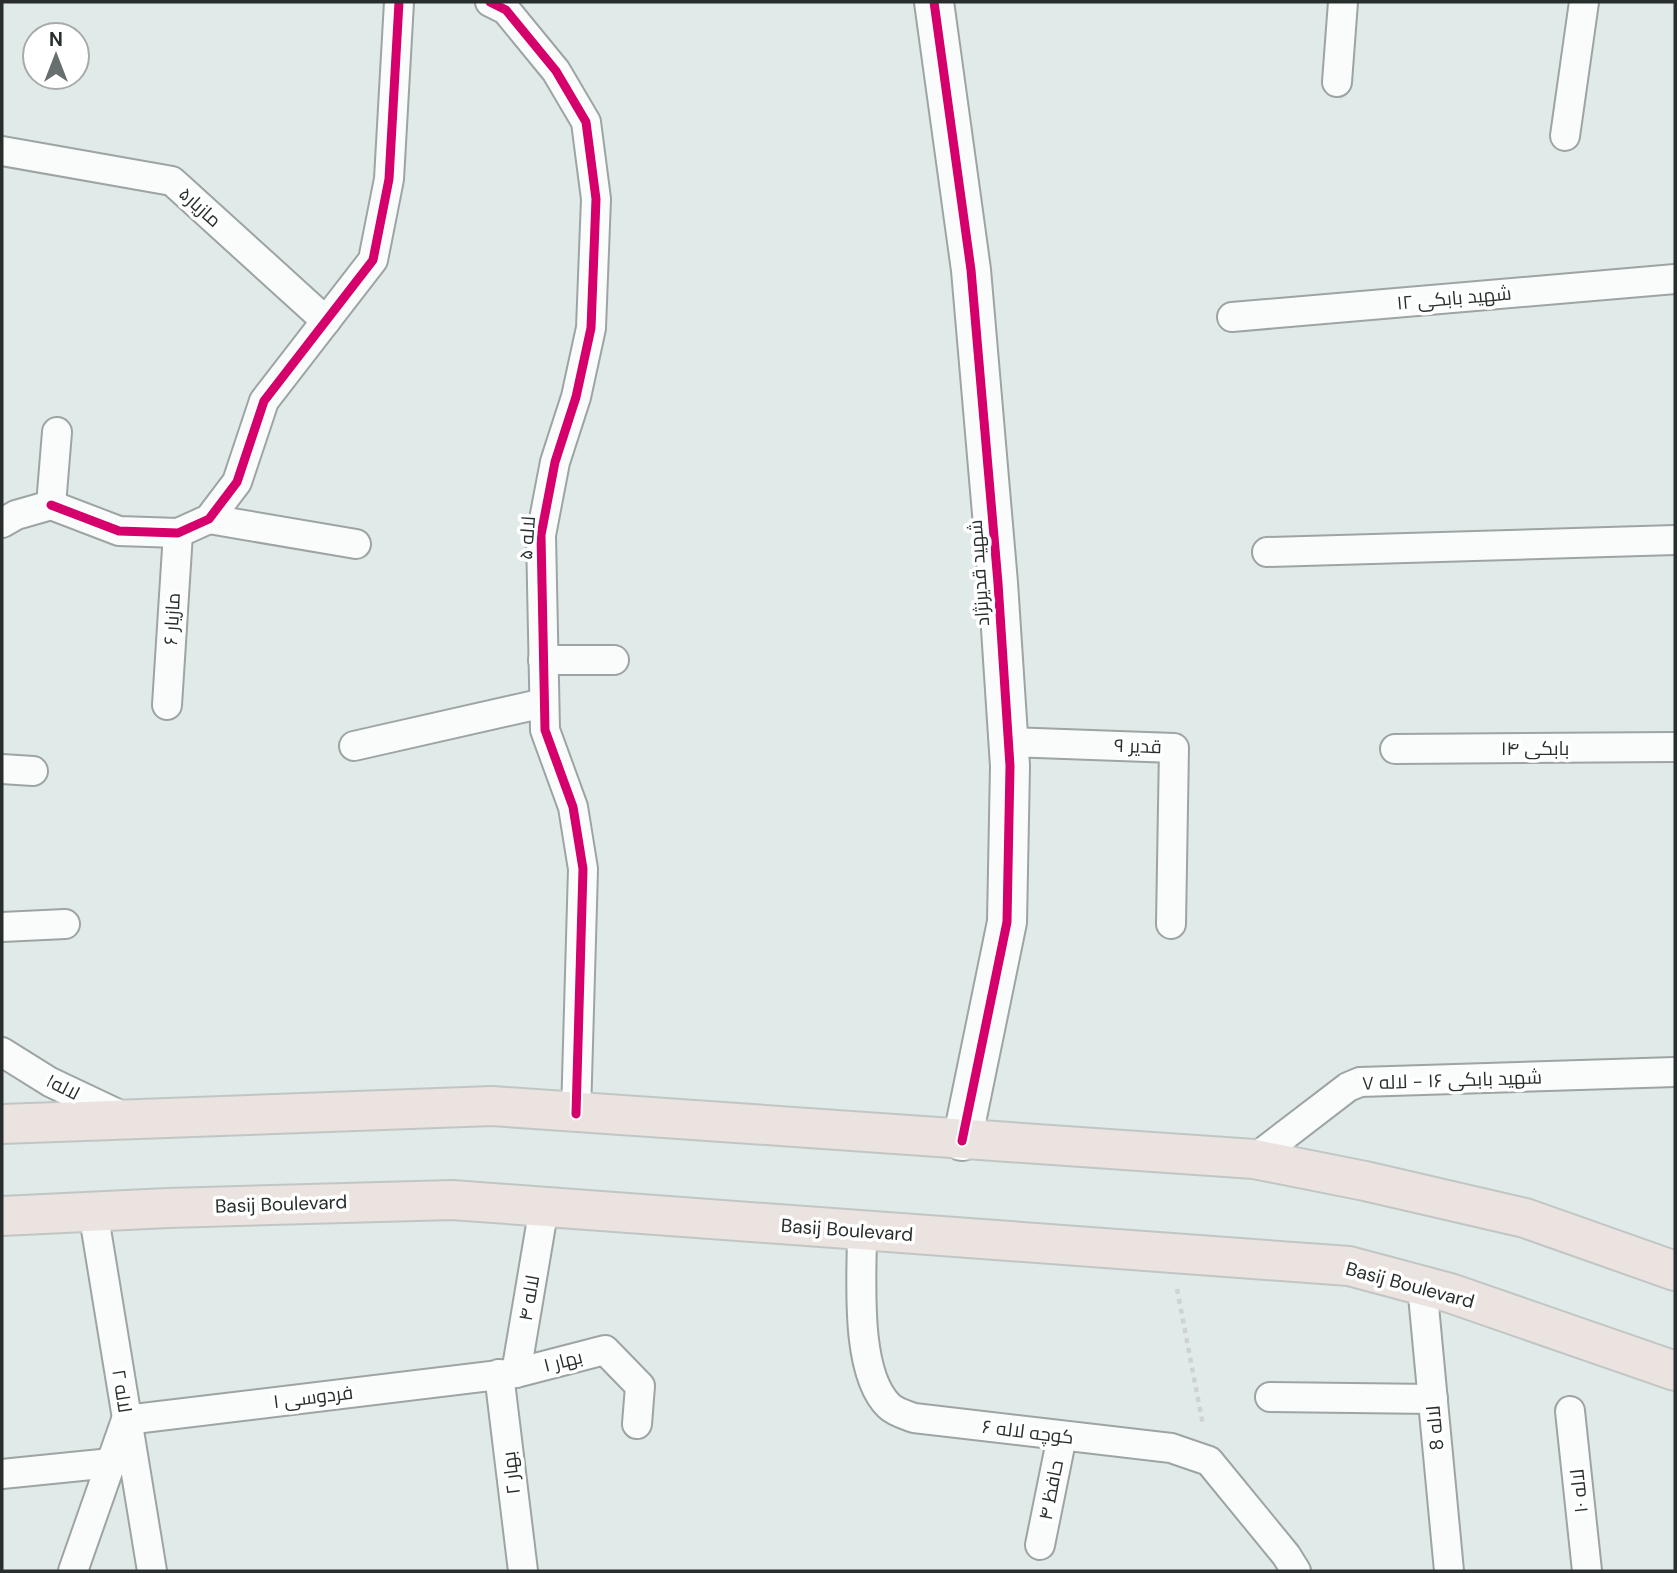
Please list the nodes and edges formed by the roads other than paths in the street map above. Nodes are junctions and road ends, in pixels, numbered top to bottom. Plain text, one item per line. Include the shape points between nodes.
1 (399, 2) edge
2 (490, 2) edge
3 (934, 2) edge
4 (1343, 2) edge
5 (1584, 2) edge
6 (1337, 82) dead end
7 (1565, 136) dead end
8 (2, 151) edge
9 (1675, 279) edge
10 (1233, 317) dead end
11 (326, 321) junction
12 (57, 432) dead end
13 (51, 505) junction
14 (209, 519) junction
15 (2, 523) edge
16 (178, 533) junction
17 (1675, 540) edge
18 (356, 544) dead end
19 (1267, 552) dead end
20 (543, 660) junction
21 (614, 660) dead end
22 (544, 702) junction
23 (167, 705) dead end
24 (1009, 742) junction
25 (354, 746) dead end
26 (1675, 747) edge
27 (1395, 749) dead end
28 (2, 769) edge
29 (33, 771) dead end
30 (65, 925) dead end
31 (1171, 925) dead end
32 (2, 927) edge
33 (2, 1052) edge
34 (1675, 1072) edge
35 (576, 1114) junction
36 (126, 1118) junction
37 (9, 1126) edge
38 (962, 1141) junction
39 (1254, 1159) junction
40 (544, 1207) junction
41 (11, 1211) edge
42 (93, 1211) junction
43 (862, 1231) junction
44 (1675, 1272) edge
45 (1422, 1285) junction
46 (1675, 1371) edge
47 (508, 1373) junction
48 (1270, 1397) dead end
49 (1433, 1399) junction
50 (1570, 1411) dead end
51 (126, 1420) junction
52 (637, 1424) dead end
53 (1062, 1436) junction
54 (111, 1463) junction
55 (2, 1474) edge
56 (1040, 1545) dead end
57 (73, 1571) edge
58 (152, 1571) edge
59 (523, 1571) edge
60 (1296, 1571) edge
61 (1449, 1571) edge
62 (1587, 1571) edge

1 - 11 street via 389,179 373,260
2 - 20 street, لاله ۵ via 506,10 556,71 586,122 596,199 591,328 555,462 541,535
3 - 24 street, شهید قدیرنژاد via 971,270
4 - 6 street
5 - 7 street
8 - 11 street, مازیار۵ via 172,181
9 - 10 street, شهید بابکی ۱۲
11 - 14 street via 264,401 237,482
12 - 13 street
13 - 15 street
13 - 16 street via 119,531
14 - 16 street
14 - 18 street
16 - 23 street, مازیار ۶
17 - 19 street
20 - 21 street
20 - 22 street, لاله ۵
22 - 25 street
22 - 35 street, لاله ۵ via 545,730 573,807 583,869
24 - 31 street, قدیر ۹ via 1174,748
24 - 38 street, شهید قدیرنژاد via 1007,922
26 - 27 street, بابکی ۱۴
28 - 29 street
30 - 32 street
33 - 36 street, لاله۱ via 50,1082
34 - 39 street, شهید بابکی ۱۶ - لاله ۷ via 1360,1082
35 - 36 main road via 492,1106
35 - 38 main road
36 - 37 main road
38 - 39 main road
39 - 44 main road via 1525,1217
40 - 42 main road, Basij Boulevard via 452,1200
40 - 43 main road, Basij Boulevard
40 - 47 street, لاله ۴
41 - 42 main road, Basij Boulevard
42 - 51 street, لاله ۲
43 - 45 main road, Basij Boulevard via 1349,1266
43 - 53 street, کوچه لاله ۶ via 862,1321 872,1381 890,1408 914,1418
45 - 46 main road, Basij Boulevard
45 - 49 street, لاله 8
47 - 51 street, فردوسی ۱
47 - 52 street, بهار ۱ via 605,1350 640,1386
47 - 59 street, بهار ۲
48 - 49 street
49 - 61 street, لاله 8
50 - 62 street, لاله ۱۰
51 - 54 street
51 - 58 street, لاله ۲
53 - 56 street, حافظ ۴
53 - 60 street, کوچه لاله ۶ via 1171,1448 1209,1461
54 - 55 street
54 - 57 street

